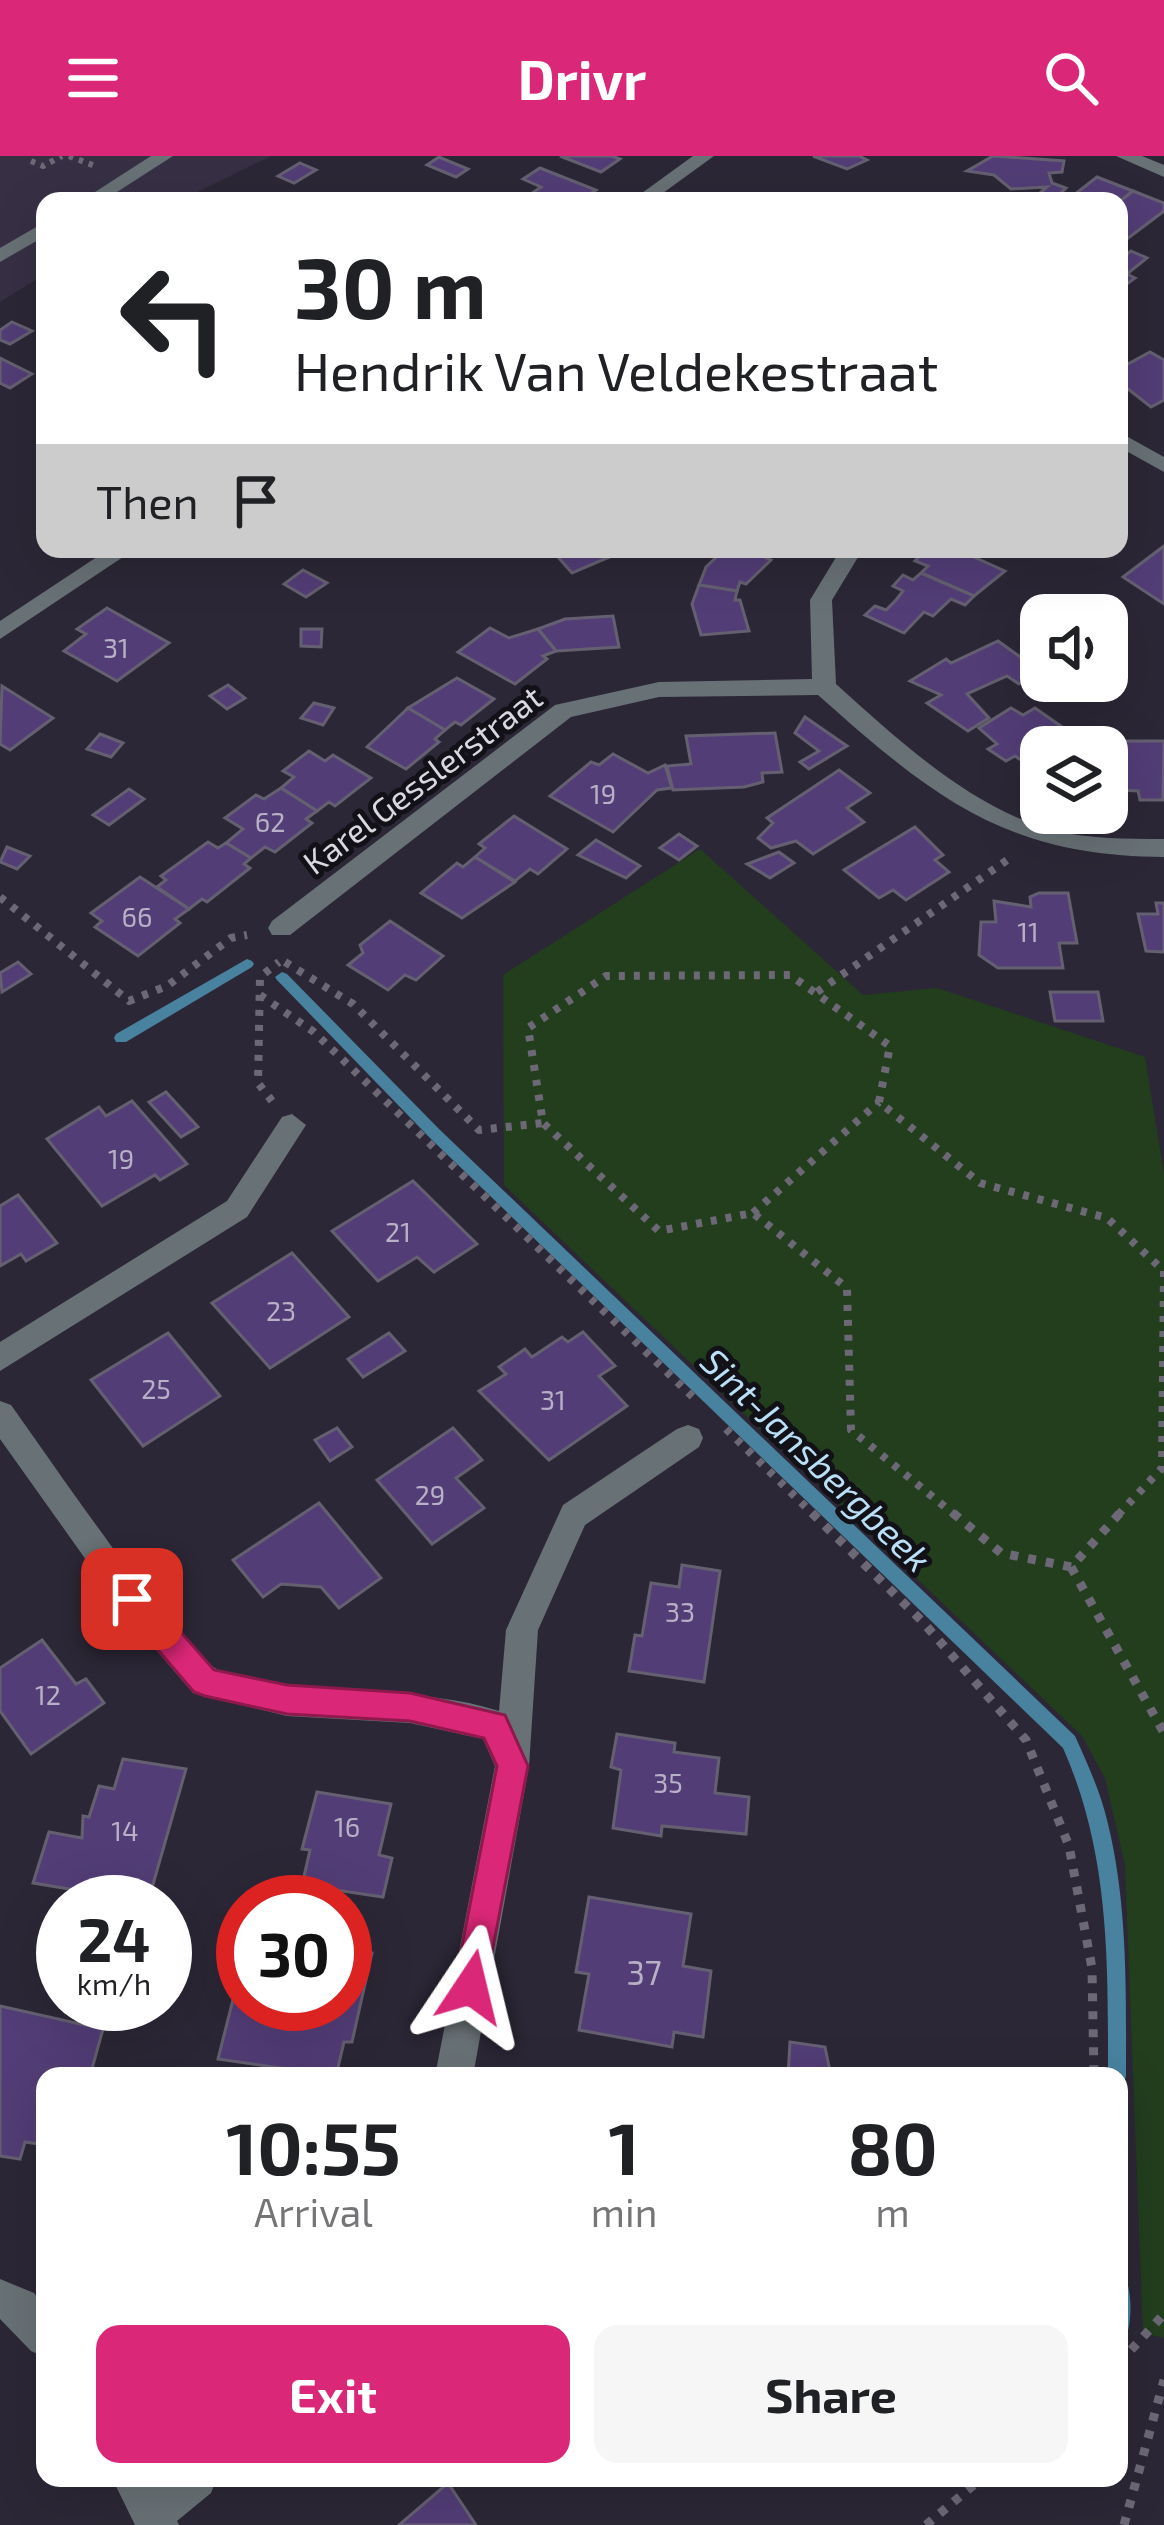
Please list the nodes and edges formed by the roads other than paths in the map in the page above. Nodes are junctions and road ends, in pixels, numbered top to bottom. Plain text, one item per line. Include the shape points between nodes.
1 (164, 156) edge
2 (705, 156) edge
3 (1126, 156) edge
4 (1164, 171) edge
5 (105, 192) edge
6 (653, 192) edge
7 (36, 234) edge
8 (0, 256) edge
9 (1128, 444) edge
10 (1164, 466) edge
11 (111, 558) edge
12 (842, 558) edge
13 (0, 632) edge
14 (824, 687) junction
15 (1164, 848) edge
16 (281, 928) road end
17 (292, 1125) road end
18 (0, 1358) edge
19 (0, 1414) edge
20 (688, 1438) dead end
21 (512, 1766) junction
22 (456, 2067) edge
23 (0, 2300) edge
24 (36, 2326) edge
25 (181, 2487) edge
26 (148, 2506) edge

1 - 5 street
2 - 6 street
3 - 4 street
7 - 8 street
9 - 10 street
11 - 13 street
12 - 14 street via 821,600
14 - 15 street via 994,814 1041,836 1102,848
14 - 16 street, Karel Gesslerstraat via 644,690 563,711
17 - 18 street via 237,1209
19 - 21 street via 132,1599 205,1682 287,1700 410,1707 494,1726
20 - 21 street via 574,1515 522,1630
21 - 22 street
23 - 24 street via 20,2307
25 - 26 street

